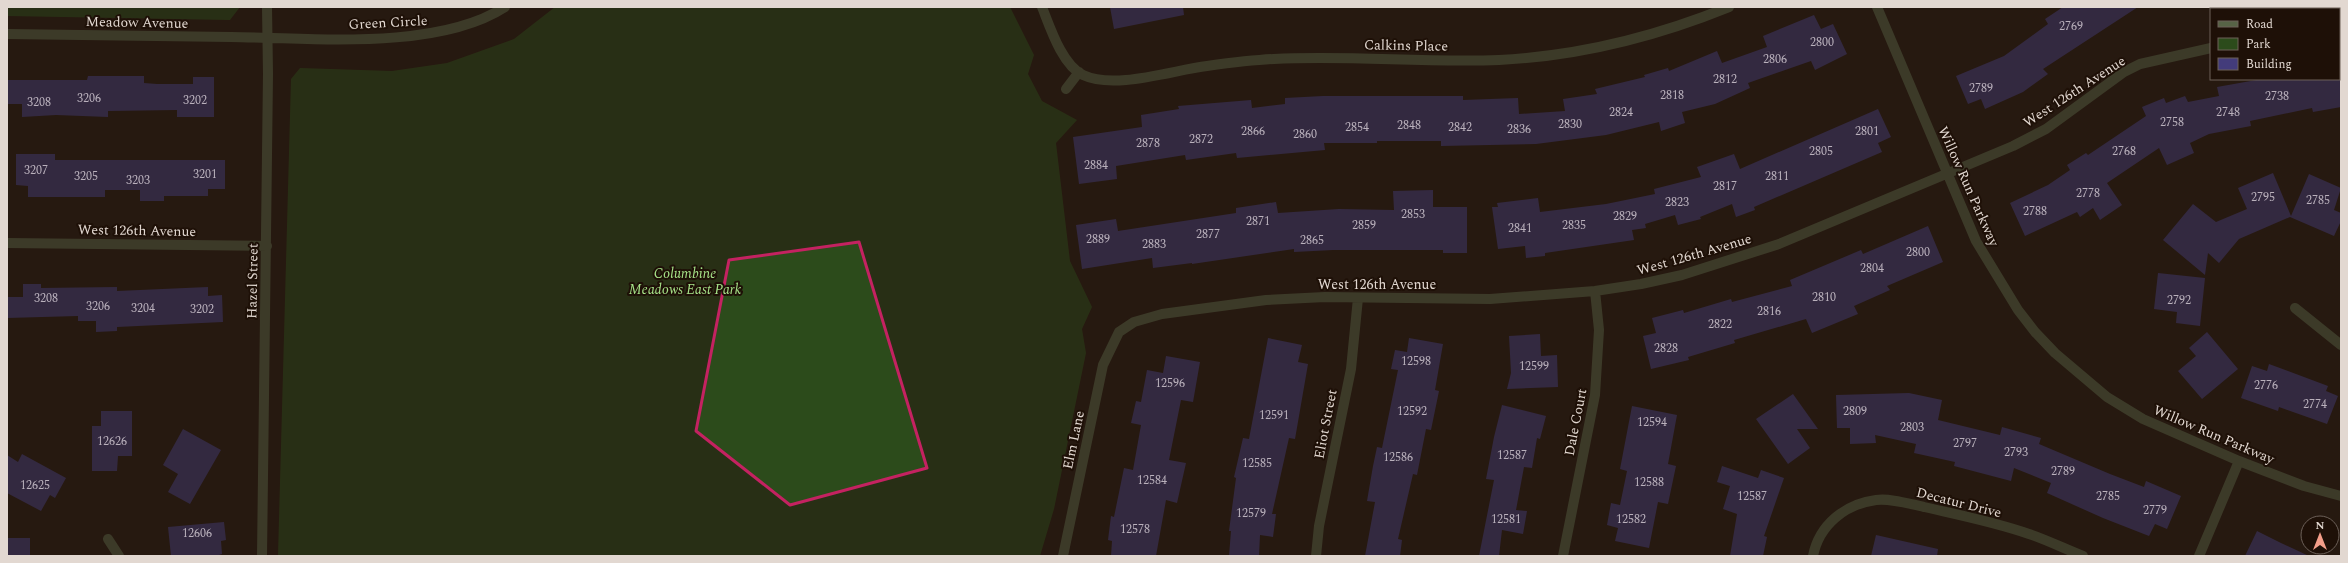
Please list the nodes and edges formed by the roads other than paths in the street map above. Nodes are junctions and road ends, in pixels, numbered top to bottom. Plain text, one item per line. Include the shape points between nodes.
1 (267, 7) edge
2 (505, 7) edge
3 (1042, 7) edge
4 (1729, 7) edge
5 (1877, 7) edge
6 (7, 34) edge
7 (267, 37) junction
8 (2210, 48) edge
9 (1079, 72) junction
10 (1066, 89) dead end
11 (1947, 174) junction
12 (7, 243) edge
13 (267, 246) junction
14 (1595, 291) junction
15 (1358, 298) junction
16 (2296, 308) dead end
17 (1119, 332) joint
18 (2341, 345) edge
19 (2239, 461) junction
20 (2341, 496) edge
21 (108, 539) dead end
22 (119, 556) edge
23 (262, 556) edge
24 (1063, 556) edge
25 (1316, 556) edge
26 (1563, 556) edge
27 (1813, 556) edge
28 (2082, 556) edge
29 (2199, 556) edge

1 - 7 street, Hazel Street
2 - 7 street, Green Circle via 478,21 447,31 416,36
3 - 9 street via 1064,56
4 - 9 street, Calkins Place via 1693,22 1600,48 1499,60 1273,59 1113,80 1094,78
5 - 11 street, Willow Run Parkway
6 - 7 street, Meadow Avenue
7 - 13 street, Hazel Street
8 - 11 street, West 126th Avenue via 2140,64 2046,129
9 - 10 street
11 - 14 street, West 126th Avenue via 1779,244 1682,275
11 - 19 street, Willow Run Parkway via 1976,241 2014,304 2055,353 2107,397 2143,419
12 - 13 street, West 126th Avenue
13 - 23 street, Hazel Street
14 - 15 street, West 126th Avenue via 1490,299
14 - 26 street, Dale Court via 1599,330 1595,395
15 - 17 street, West 126th Avenue via 1266,300 1162,314 1134,322
15 - 25 street, Eliot Street via 1350,369
16 - 18 street
17 - 24 street, Elm Lane via 1102,365
19 - 20 street, Willow Run Parkway via 2304,486
19 - 29 street
21 - 22 street
27 - 28 street, Decatur Drive via 1815,546 1830,522 1844,510 1878,499 1897,501 2029,534

